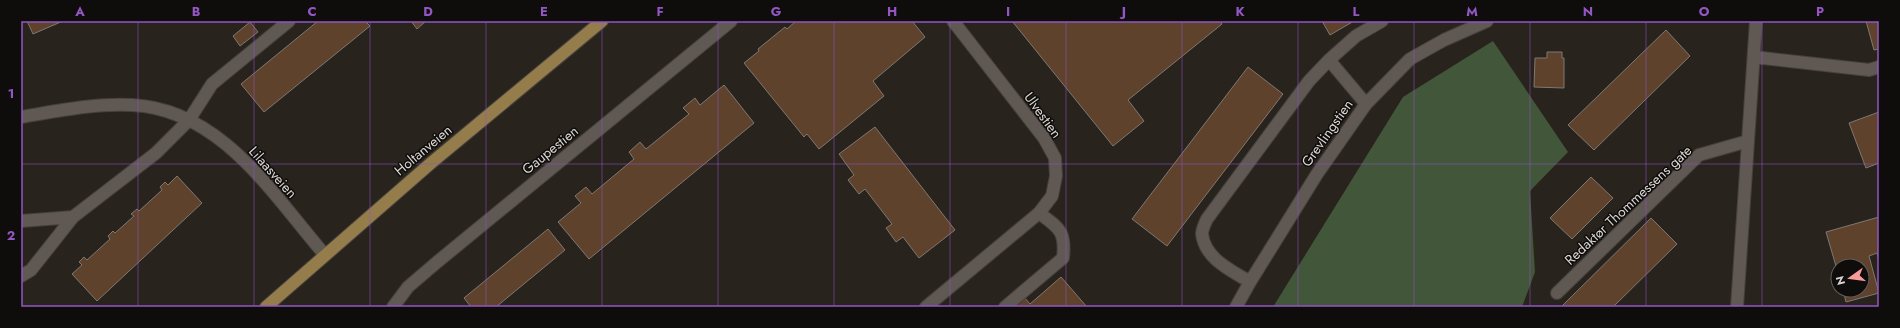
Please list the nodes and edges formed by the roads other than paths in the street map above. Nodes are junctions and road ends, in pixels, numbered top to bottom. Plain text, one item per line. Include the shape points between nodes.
1 (290, 21) edge
2 (602, 21) edge
3 (732, 21) edge
4 (953, 21) edge
5 (1382, 21) edge
6 (1487, 21) edge
7 (1756, 21) edge
8 (1754, 56) junction
9 (1328, 60) junction
10 (1879, 67) edge
11 (1366, 104) junction
12 (21, 118) edge
13 (190, 120) junction
14 (1748, 141) junction
15 (1039, 213) junction
16 (73, 217) junction
17 (21, 221) edge
18 (325, 255) junction
19 (21, 276) edge
20 (1250, 282) junction
21 (1557, 293) dead end
22 (266, 307) edge
23 (393, 307) edge
24 (926, 307) edge
25 (1005, 307) edge
26 (1236, 307) edge
27 (1736, 307) edge

1 - 13 street via 212,84
2 - 18 main road, Holtanveien via 431,162
3 - 23 street, Gaupestien via 408,286
4 - 15 street, Ulvestien via 1044,138 1055,158 1056,176 1052,196
5 - 9 street via 1356,36
6 - 11 street, Grevlingstien via 1410,59
7 - 8 street
8 - 10 street via 1869,70
8 - 14 street
9 - 11 street
9 - 20 street via 1309,81 1207,219 1202,233 1205,245 1214,259
11 - 20 street, Grevlingstien via 1316,174
12 - 13 street, Lilaasveien via 100,106 134,105 162,110
13 - 16 street via 156,153
13 - 18 street, Lilaasveien via 221,139
14 - 21 street, Redaktør Thommessens gate via 1699,155
14 - 27 street
15 - 24 street, Ulvestien
15 - 25 street via 1057,227 1064,242 1063,258
16 - 17 street
16 - 19 street via 31,270
18 - 22 main road, Holtanveien
20 - 26 street, Grevlingstien

